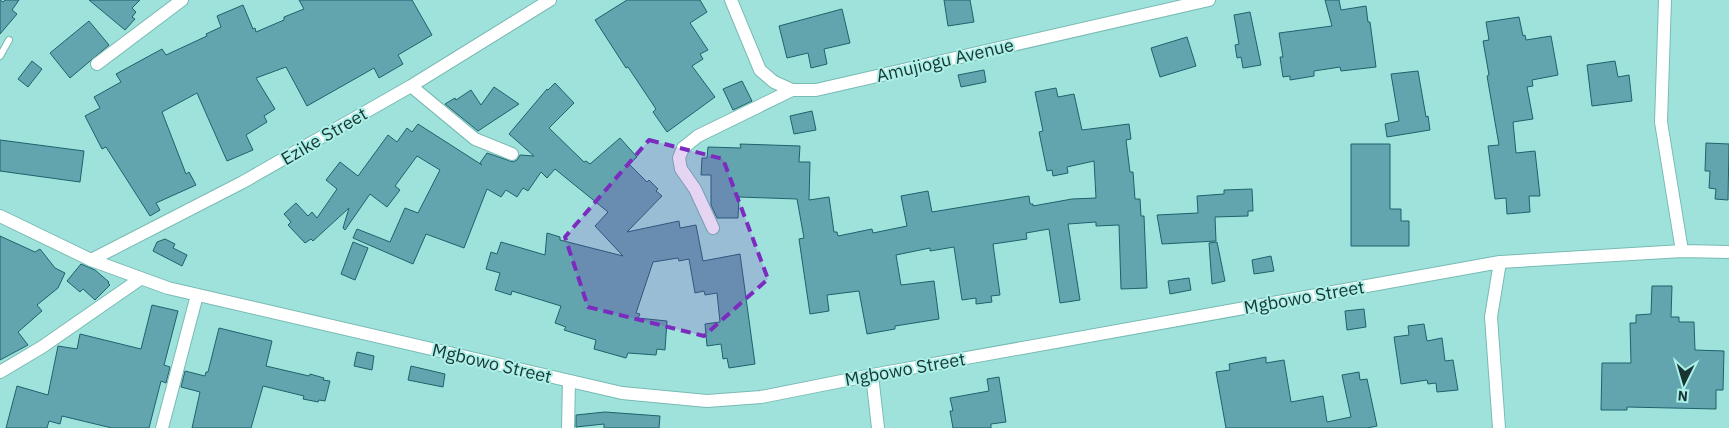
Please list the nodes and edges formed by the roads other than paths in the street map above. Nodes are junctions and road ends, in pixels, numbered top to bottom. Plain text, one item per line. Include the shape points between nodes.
1 (182, 0) edge
2 (550, 0) edge
3 (731, 0) edge
4 (1209, 0) edge
5 (1665, 0) edge
6 (9, 40) dead end
7 (0, 56) edge
8 (97, 64) dead end
9 (411, 86) junction
10 (792, 90) junction
11 (512, 154) dead end
12 (0, 216) edge
13 (713, 228) dead end
14 (1682, 251) junction
15 (1729, 252) edge
16 (91, 260) junction
17 (1500, 262) junction
18 (140, 279) junction
19 (197, 295) junction
20 (0, 372) edge
21 (872, 375) junction
22 (569, 381) junction
23 (162, 428) edge
24 (568, 428) edge
25 (878, 428) edge
26 (1499, 428) edge

1 - 8 street
2 - 9 street, Ezike Street
3 - 10 street, Amujiogu Avenue via 760,70 774,82
4 - 10 street, Amujiogu Avenue via 816,90
5 - 14 street via 1661,122
6 - 7 lane
9 - 11 street via 475,140
9 - 16 street, Ezike Street via 243,182
10 - 13 street via 698,136 683,148 679,158 681,169 695,189
12 - 16 street, Mgbowo Street
14 - 15 street, Mgbowo Street
14 - 17 street, Mgbowo Street
16 - 18 street, Mgbowo Street
17 - 21 street, Mgbowo Street
17 - 26 street via 1491,317
18 - 19 street, Mgbowo Street
18 - 20 street
19 - 22 street, Mgbowo Street
19 - 23 street
21 - 22 street, Mgbowo Street via 761,397 707,402 622,393
21 - 25 street
22 - 24 street

